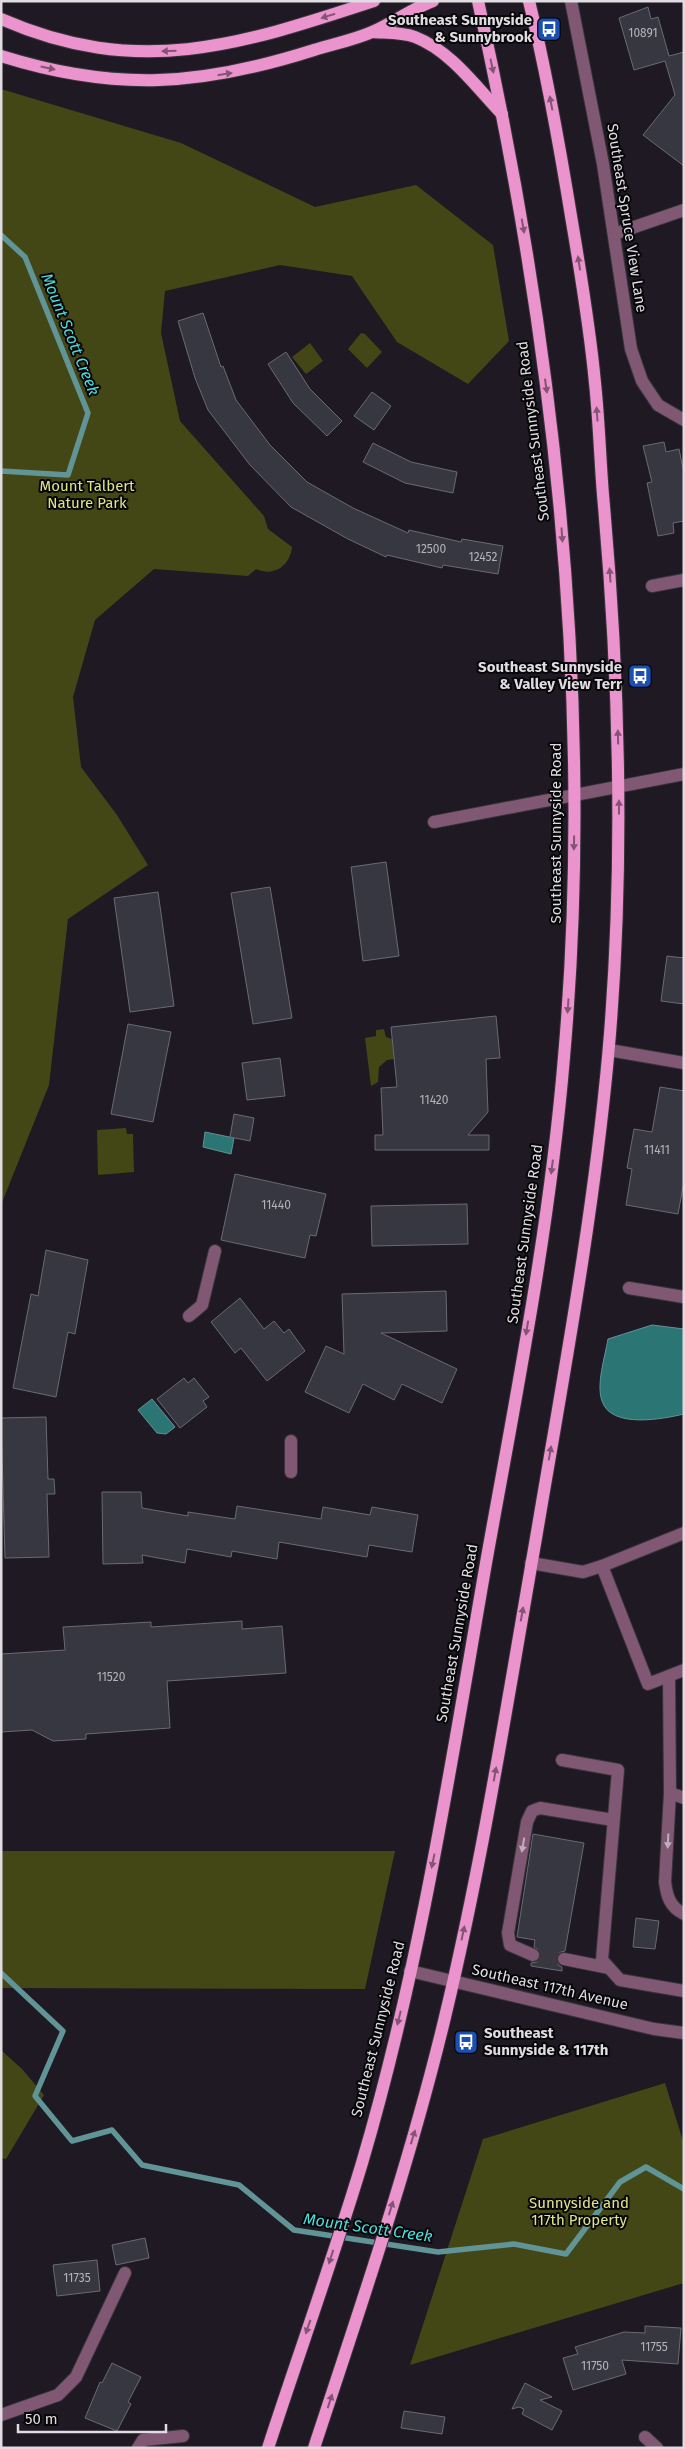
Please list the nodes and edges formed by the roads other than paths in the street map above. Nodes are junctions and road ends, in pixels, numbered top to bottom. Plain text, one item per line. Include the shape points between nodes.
1 (374, 1) edge
2 (433, 1) edge
3 (478, 1) edge
4 (529, 1) edge
5 (571, 1) edge
6 (1, 19) edge
7 (372, 32) junction
8 (1, 56) edge
9 (502, 114) junction
10 (684, 210) edge
11 (614, 234) junction
12 (684, 420) edge
13 (684, 580) edge
14 (652, 586) dead end
15 (684, 774) edge
16 (619, 786) junction
17 (574, 794) junction
18 (434, 822) dead end
19 (609, 1050) junction
20 (684, 1063) edge
21 (215, 1251) dead end
22 (629, 1288) dead end
23 (684, 1297) edge
24 (189, 1316) dead end
25 (291, 1441) dead end
26 (291, 1472) dead end
27 (684, 1533) edge
28 (531, 1563) junction
29 (602, 1566) junction
30 (684, 1670) edge
31 (669, 1676) junction
32 (562, 1760) dead end
33 (670, 1793) junction
34 (684, 1798) edge
35 (613, 1820) junction
36 (684, 1914) edge
37 (533, 1955) tunnel mouth
38 (564, 1959) tunnel mouth
39 (609, 1968) junction
40 (410, 1971) junction
41 (453, 1981) junction
42 (684, 1991) edge
43 (684, 2033) edge
44 (125, 2273) dead end
45 (1, 2415) edge
46 (184, 2436) dead end
47 (645, 2437) dead end
48 (138, 2448) edge
49 (268, 2448) edge
50 (314, 2448) edge
51 (657, 2448) edge

1 -> 6 main road via 256,38 179,51 107,49 31,32
2 - 7 main road via 414,7
3 -> 9 main road, Southeast Sunnyside Road
16 -> 4 main road via 614,630 595,382 562,160
5 - 11 street, Southeast Spruce View Lane
8 -> 7 main road via 79,75 180,80 235,73
7 - 9 main road via 404,34 426,42 453,62
9 -> 17 main road, Southeast Sunnyside Road via 528,261 558,487 570,642
10 - 11 street
11 - 12 street, Southeast Spruce View Lane via 631,349 642,381 658,405
13 - 14 street
15 - 16 street
16 - 17 street
19 -> 16 main road via 619,883
17 - 18 street
17 -> 40 main road, Southeast Sunnyside Road via 572,948 564,1059 548,1197 434,1858
19 - 20 street
28 -> 19 main road via 595,1185
21 - 24 street via 202,1305
22 - 23 street
25 - 26 street
27 - 29 street
28 - 29 street via 583,1572
41 -> 28 main road via 480,1853
29 - 31 street via 648,1684
30 - 31 street
31 - 33 street
32 - 35 street via 618,1770
33 - 34 street
33 -> 36 street via 665,1882 674,1909
35 -> 37 street via 545,1809 532,1811 527,1822 508,1933 510,1945
35 - 39 street via 602,1938 602,1960
38 - 39 street
39 - 42 street via 620,1980
40 - 41 street, Southeast 117th Avenue
40 -> 49 main road, Southeast Sunnyside Road via 362,2161
41 - 43 street, Southeast 117th Avenue via 654,2029
50 -> 41 main road via 424,2100
44 - 45 street via 76,2377 58,2395
46 - 48 street via 143,2440
47 - 51 street

